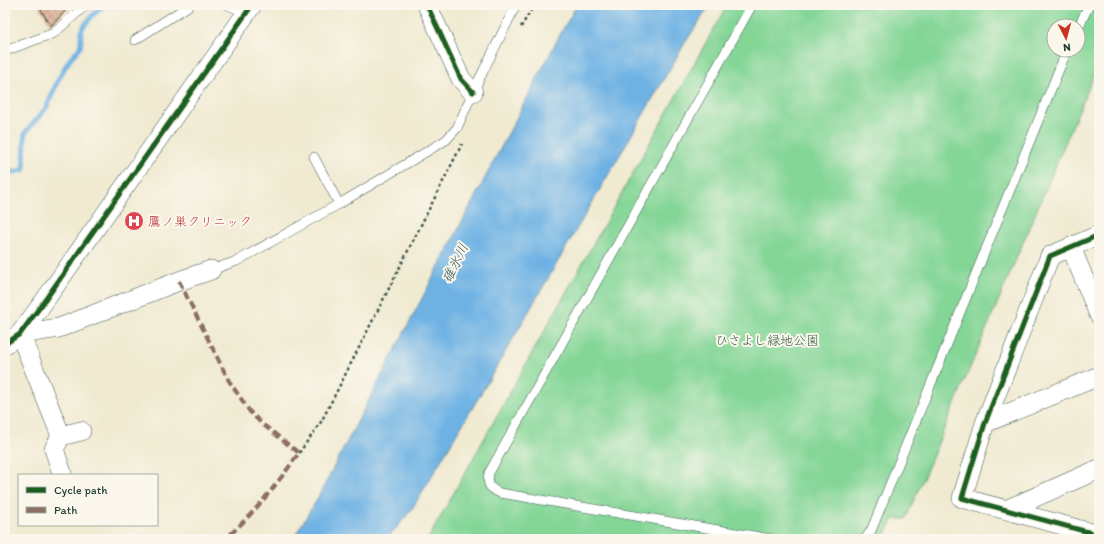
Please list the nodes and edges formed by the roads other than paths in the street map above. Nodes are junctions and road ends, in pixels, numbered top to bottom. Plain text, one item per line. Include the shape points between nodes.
1 (86, 5) edge
2 (190, 5) edge
3 (228, 5) edge
4 (427, 5) edge
5 (516, 5) edge
6 (752, 5) edge
7 (1089, 5) edge
8 (250, 9) edge
9 (1083, 18) edge
10 (135, 40) dead end
11 (5, 51) edge
12 (1064, 58) edge
13 (473, 92) junction
14 (314, 157) dead end
15 (339, 204) junction
16 (1099, 235) edge
17 (1071, 247) junction
18 (210, 270) joint
19 (1099, 315) edge
20 (13, 339) edge
21 (1099, 376) edge
22 (985, 424) junction
23 (81, 431) dead end
24 (61, 436) junction
25 (1099, 469) edge
26 (62, 473) dead end
27 (1006, 510) junction
28 (1099, 535) edge
29 (771, 539) edge
30 (866, 539) edge

1 - 11 lane via 54,33
2 - 10 lane
3 - 8 lane
4 - 13 street via 461,79
5 - 13 lane
6 - 29 lane via 489,473 488,481 492,489 500,494
7 - 9 lane
8 - 20 street via 44,303
12 - 30 lane
13 - 15 lane via 458,128 446,140
14 - 15 lane
15 - 18 lane via 237,261
16 - 17 street
17 - 19 street
17 - 22 street via 1050,256
18 - 20 street via 59,328
20 - 24 street
21 - 22 street
22 - 27 street via 962,498
23 - 24 street
24 - 26 street via 54,449
25 - 27 street
27 - 28 street

